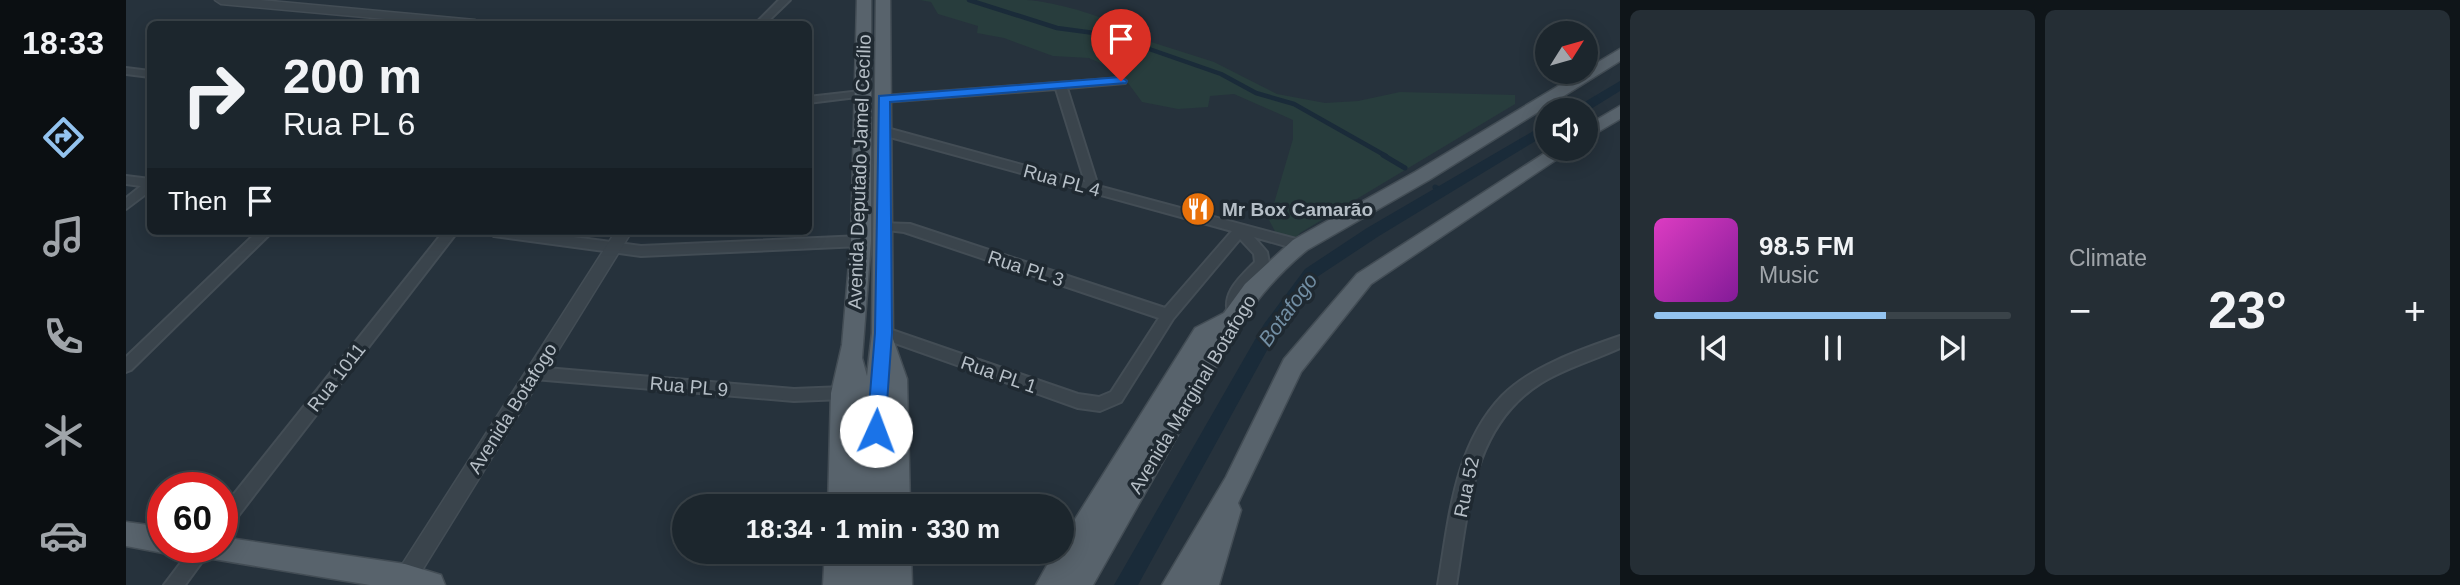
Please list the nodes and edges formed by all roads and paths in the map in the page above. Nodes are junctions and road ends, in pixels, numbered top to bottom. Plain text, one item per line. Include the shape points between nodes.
1 (221, 0) edge
2 (785, 0) edge
3 (864, 0) edge
4 (883, 0) edge
5 (443, 21) edge
6 (763, 21) edge
7 (1620, 54) edge
8 (126, 71) edge
9 (147, 74) edge
10 (1121, 81) dead end
11 (1061, 86) junction
12 (861, 94) junction
13 (883, 99) junction
14 (812, 100) edge
15 (1620, 111) edge
16 (1598, 126) edge
17 (883, 131) junction
18 (1545, 161) edge
19 (126, 180) edge
20 (147, 184) edge
21 (147, 187) edge
22 (1093, 188) junction
23 (126, 205) edge
24 (883, 226) junction
25 (1240, 230) junction
26 (262, 235) edge
27 (447, 235) edge
28 (566, 235) edge
29 (620, 238) edge
30 (861, 241) junction
31 (1300, 245) junction
32 (1168, 316) junction
33 (1234, 317) junction
34 (883, 333) junction
35 (1620, 342) edge
36 (853, 345) junction
37 (126, 366) edge
38 (534, 373) junction
39 (843, 393) junction
40 (868, 410) junction
41 (1235, 485) junction
42 (842, 494) edge
43 (860, 494) edge
44 (875, 494) edge
45 (897, 494) edge
46 (238, 503) edge
47 (126, 534) edge
48 (147, 537) edge
49 (238, 553) edge
50 (191, 563) edge
51 (838, 564) edge
52 (858, 564) edge
53 (876, 564) edge
54 (898, 564) edge
55 (403, 581) edge
56 (173, 585) edge
57 (431, 585) edge
58 (837, 585) edge
59 (858, 585) edge
60 (876, 585) edge
61 (898, 585) edge
62 (1050, 585) edge
63 (1079, 585) edge
64 (1176, 585) edge
65 (1205, 585) edge
66 (1447, 585) edge

1 - 5 street
2 - 6 street
3 - 12 main road, Avenida Deputado Jamel Cecílio
4 - 13 main road, Avenida Deputado Jamel Cecílio
7 - 31 main road, Avenida Marginal Botafogo
8 - 9 street
10 - 11 street
11 - 13 street
11 - 22 street
12 - 14 street
12 - 30 main road, Avenida Deputado Jamel Cecílio
13 - 17 main road, Avenida Deputado Jamel Cecílio
15 - 16 main road
17 - 22 street, Rua PL 4
17 - 24 main road, Avenida Deputado Jamel Cecílio
18 - 41 main road via 1364,279 1292,366
19 - 20 street
21 - 23 street
22 - 25 street, Rua PL 4
24 - 32 street, Rua PL 3 via 905,227
24 - 34 main road, Avenida Deputado Jamel Cecílio
25 - 31 street, Rua PL 4
25 - 32 street
25 - 33 street via 1263,257 1233,296
26 - 37 street
27 - 46 street, Rua 1011
28 - 29 street
29 - 30 street via 640,251
29 - 38 street, Avenida Botafogo
30 - 36 main road, Avenida Deputado Jamel Cecílio
31 - 33 main road, Avenida Marginal Botafogo via 1252,290
32 - 34 street, Rua PL 1 via 1116,397 1100,404 1078,401
33 - 62 main road via 1203,334
33 - 63 main road, Avenida Marginal Botafogo
34 - 40 main road, Avenida Deputado Jamel Cecílio
34 - 45 main road via 896,379
35 - 66 street, Rua 52 via 1532,380 1495,411 1473,450
36 - 39 main road, Avenida Deputado Jamel Cecílio
36 - 40 main road, Avenida Deputado Jamel Cecílio
38 - 39 street, Rua PL 9 via 794,395
38 - 55 street, Avenida Botafogo
39 - 42 main road, Avenida Deputado Jamel Cecílio
40 - 43 main road, Avenida Deputado Jamel Cecílio
40 - 44 main road, Avenida Deputado Jamel Cecílio
41 - 64 main road
41 - 65 main road
47 - 48 main road
49 - 55 main road
50 - 56 street
51 - 58 main road
52 - 59 main road
53 - 60 main road
54 - 61 main road
55 - 57 main road

